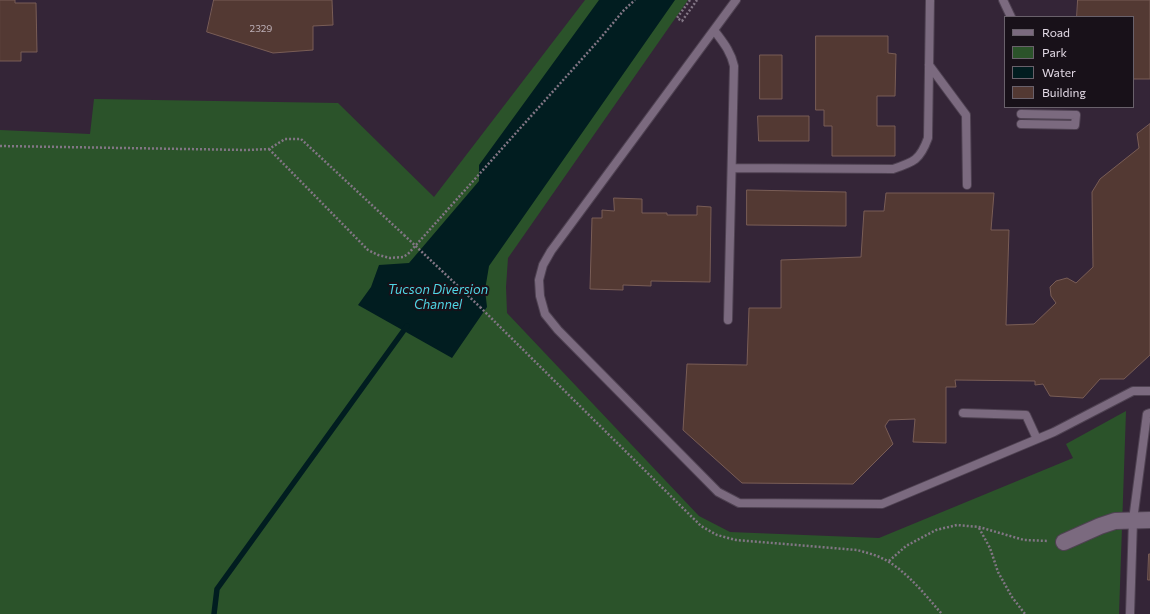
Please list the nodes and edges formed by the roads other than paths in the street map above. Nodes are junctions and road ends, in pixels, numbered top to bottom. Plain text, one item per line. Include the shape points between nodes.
1 (736, 0) edge
2 (930, 0) edge
3 (1003, 0) edge
4 (1011, 16) edge
5 (714, 30) junction
6 (929, 65) junction
7 (1022, 114) dead end
8 (1021, 124) dead end
9 (732, 168) junction
10 (967, 185) dead end
11 (728, 320) dead end
12 (1150, 391) edge
13 (963, 413) dead end
14 (1150, 413) edge
15 (1037, 439) junction
16 (1133, 520) junction
17 (1150, 520) edge
18 (1064, 542) road end
19 (1130, 614) edge

1 - 5 lane
2 - 6 lane
3 - 4 lane
5 - 9 lane via 728,48 734,66
5 - 15 lane via 543,265 539,280 540,296 546,314 558,330 718,492 739,503 882,504
6 - 9 lane via 928,138 918,158 908,164 892,169
6 - 10 lane via 966,115
7 - 8 lane via 1076,115 1076,124
9 - 11 lane
12 - 15 lane via 1133,391
13 - 15 lane via 1026,415
14 - 16 lane via 1147,414
16 - 17 street
16 - 18 street via 1100,526
16 - 19 lane

